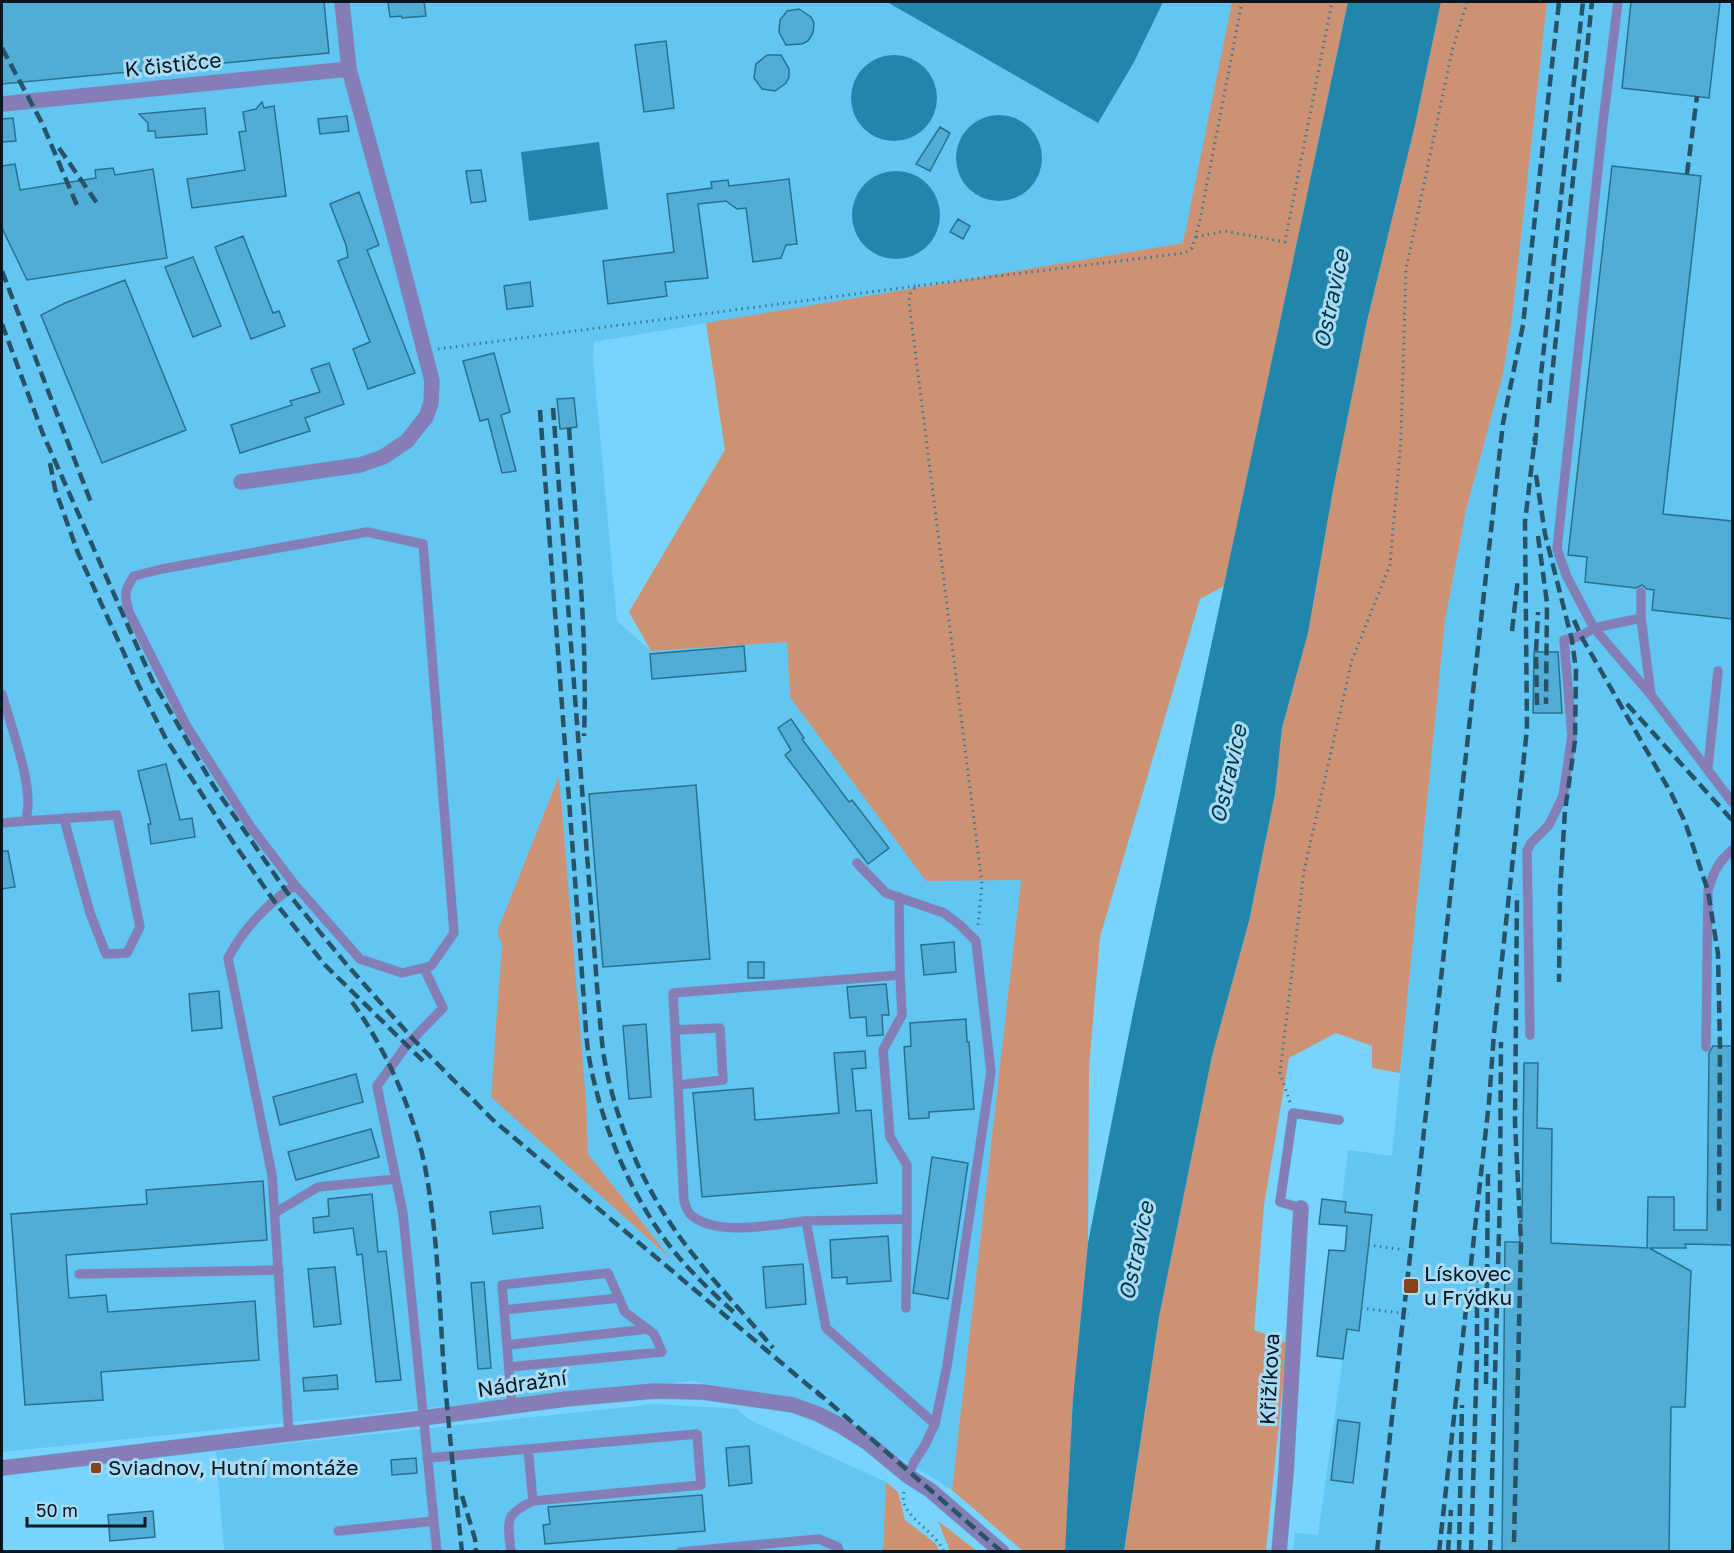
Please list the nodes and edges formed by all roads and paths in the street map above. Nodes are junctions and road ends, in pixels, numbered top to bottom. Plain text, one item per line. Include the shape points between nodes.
1 (342, 2) edge
2 (1242, 2) edge
3 (1332, 2) edge
4 (1467, 2) edge
5 (1618, 2) edge
6 (349, 69) junction
7 (2, 104) edge
8 (1196, 237) junction
9 (916, 286) junction
10 (424, 351) junction
11 (241, 482) dead end
12 (1641, 592) dead end
13 (1641, 618) junction
14 (1594, 628) junction
15 (1718, 670) dead end
16 (2, 693) edge
17 (1652, 695) junction
18 (1708, 767) junction
19 (1732, 802) edge
20 (64, 819) junction
21 (26, 821) junction
22 (2, 823) edge
23 (1732, 850) edge
24 (857, 863) dead end
25 (296, 885) junction
26 (899, 897) junction
27 (976, 941) junction
28 (424, 968) junction
29 (900, 975) junction
30 (675, 1029) junction
31 (1530, 1035) dead end
32 (1706, 1047) dead end
33 (678, 1085) junction
34 (1293, 1113) junction
35 (1340, 1120) dead end
36 (396, 1179) junction
37 (1301, 1208) joint
38 (275, 1213) junction
39 (907, 1220) junction
40 (806, 1221) junction
41 (1368, 1245) dead end
42 (1404, 1250) dead end
43 (279, 1270) junction
44 (79, 1274) dead end
45 (619, 1298) junction
46 (906, 1308) dead end
47 (1361, 1308) dead end
48 (504, 1310) junction
49 (1409, 1314) dead end
50 (647, 1329) junction
51 (507, 1345) junction
52 (509, 1367) junction
53 (512, 1407) junction
54 (423, 1419) junction
55 (934, 1424) junction
56 (289, 1434) junction
57 (528, 1449) junction
58 (427, 1458) junction
59 (2, 1468) edge
60 (908, 1476) junction
61 (533, 1501) junction
62 (434, 1521) junction
63 (338, 1531) dead end
64 (436, 1551) edge
65 (511, 1551) edge
66 (680, 1551) edge
67 (838, 1551) edge
68 (944, 1551) edge
69 (1002, 1551) edge
70 (1279, 1551) edge

1 - 6 street
2 - 8 path
3 - 8 path via 1285,242 1224,231
4 - 34 path via 1452,51 1406,269 1401,439 1390,565 1352,660 1304,871 1280,1073
5 - 14 lane via 1557,549
6 - 7 street, K čističce
6 - 10 street
8 - 9 path via 1185,253
9 - 10 path
9 - 27 path via 909,302 982,884
10 - 11 street via 432,381 431,404 417,429 396,449 360,465
12 - 13 lane
13 - 14 lane
13 - 17 lane
14 - 17 lane
14 - 31 lane via 1564,640 1572,736 1563,796 1549,825 1527,851
15 - 18 lane
16 - 21 lane via 28,789
17 - 18 lane
18 - 19 lane
20 - 20 lane via 117,815 140,927 128,954 106,954 90,913
20 - 21 lane
21 - 22 lane
23 - 32 lane via 1720,861 1708,891
24 - 26 lane via 886,893
25 - 28 lane via 360,959 402,974
25 - 28 lane via 250,826 186,725 129,612 125,589 134,576 162,568 367,532 423,544 454,933 431,966
25 - 38 lane via 274,900 240,935 228,958 273,1175
26 - 27 lane via 944,913
26 - 29 lane
27 - 55 lane via 991,1072 947,1366
28 - 36 lane via 443,1008 406,1046 377,1086
29 - 30 lane via 673,993
29 - 39 lane via 902,1015 883,1050 890,1137 907,1165
30 - 33 lane
30 - 33 lane via 720,1028 722,1059 723,1080
33 - 40 lane via 684,1201 689,1213 705,1224 726,1228
34 - 35 lane
34 - 37 lane via 1280,1203
36 - 38 lane via 318,1187
36 - 54 lane via 403,1214
37 - 70 street, Křižíkova
38 - 43 lane
39 - 40 lane
39 - 46 lane
40 - 55 lane via 826,1328
41 - 42 path
43 - 44 lane
43 - 56 lane
45 - 48 lane
45 - 48 lane via 608,1273 502,1285
45 - 50 lane via 625,1312
47 - 49 path
48 - 51 lane
50 - 51 lane
50 - 52 lane via 654,1334 662,1352
51 - 52 lane
52 - 53 lane
53 - 54 street, Nádražní
53 - 60 street, Nádražní via 654,1391 703,1392 793,1405 841,1426
54 - 56 street, Nádražní
54 - 58 lane
55 - 60 lane
56 - 59 street, Nádražní
57 - 58 lane
57 - 61 lane
57 - 61 lane via 697,1434 701,1485
58 - 62 lane
60 - 68 path via 903,1496 905,1509 937,1538
60 - 69 street, Nádražní
61 - 65 lane via 516,1509 508,1523
62 - 63 lane
62 - 64 lane
66 - 67 lane via 819,1539 838,1547

